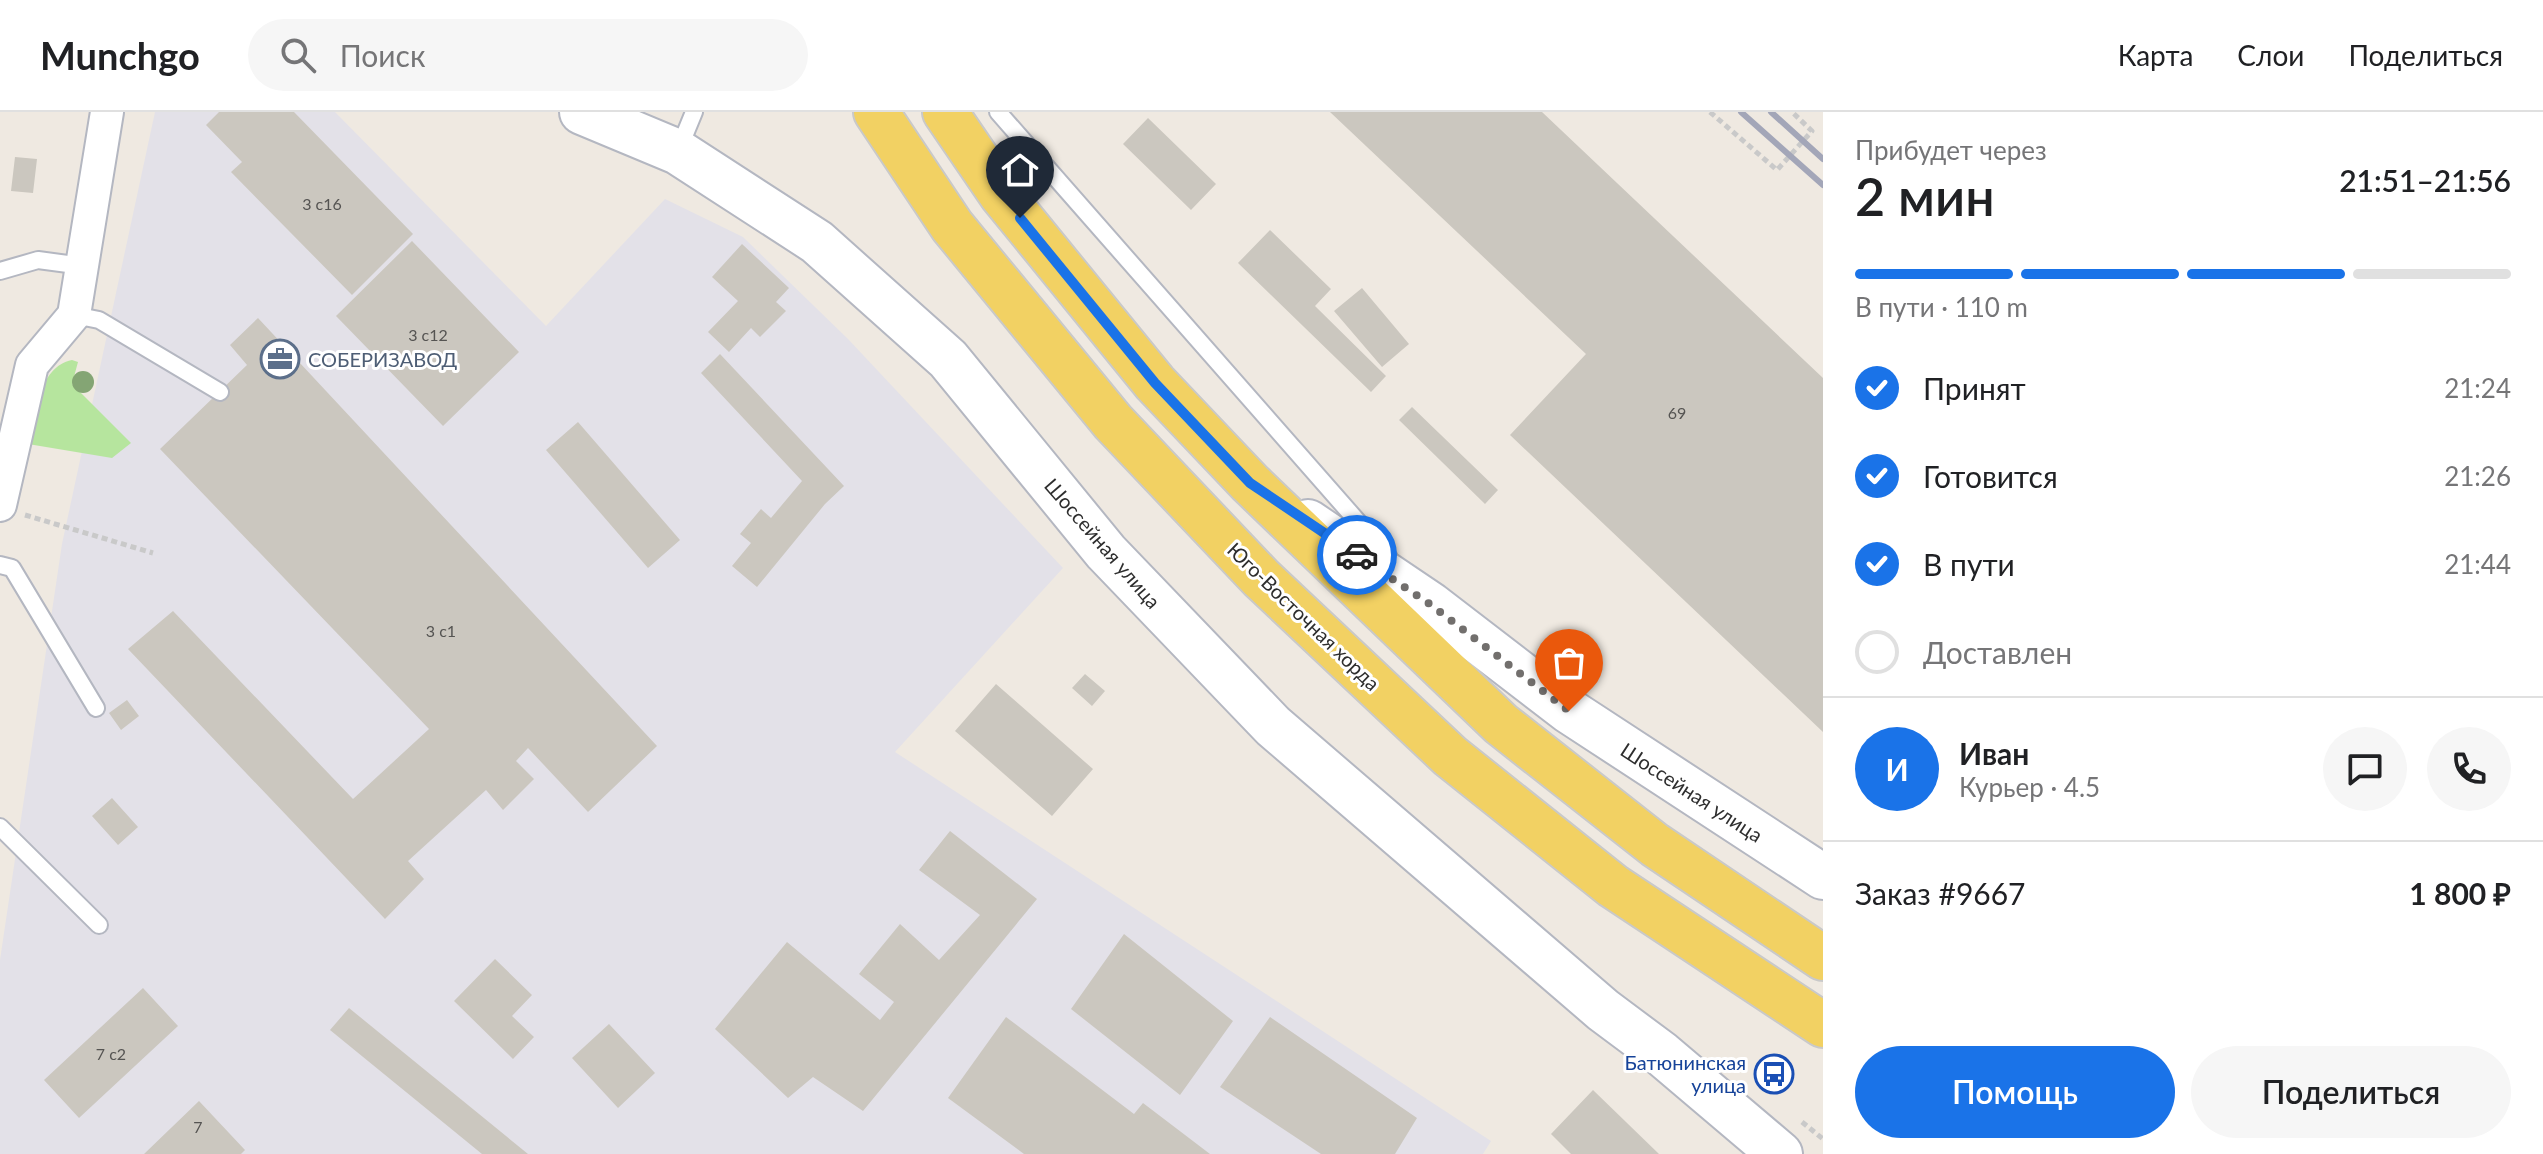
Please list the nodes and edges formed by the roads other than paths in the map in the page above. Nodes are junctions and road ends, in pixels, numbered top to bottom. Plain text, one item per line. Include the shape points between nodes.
1 (107, 112) edge
2 (582, 112) edge
3 (694, 112) edge
4 (876, 112) edge
5 (945, 112) edge
6 (998, 112) edge
7 (678, 152) junction
8 (83, 266) junction
9 (0, 271) edge
10 (74, 315) junction
11 (220, 392) dead end
12 (1250, 483) junction
13 (10, 509) edge
14 (0, 565) edge
15 (1431, 605) junction
16 (96, 708) dead end
17 (0, 827) edge
18 (1823, 877) edge
19 (99, 925) dead end
20 (1823, 958) edge
21 (1823, 1025) edge
22 (1789, 1136) edge

1 - 8 street
2 - 7 main road, Шоссейная улица
3 - 7 lane
4 - 21 main road, Юго-Восточная хорда via 952,226 1113,422 1261,578 1450,756 1613,886
5 - 12 main road via 1001,194 1155,383
6 - 15 lane
7 - 22 main road, Шоссейная улица via 817,242 948,359 1106,552 1273,726 1603,1010
8 - 9 lane via 38,260
8 - 10 street
10 - 11 lane via 99,320
10 - 13 street via 32,365
12 - 15 main road, Шоссейная улица
12 - 20 main road via 1501,724 1655,845
14 - 16 lane via 12,568
15 - 18 main road, Шоссейная улица via 1569,711
17 - 19 lane

